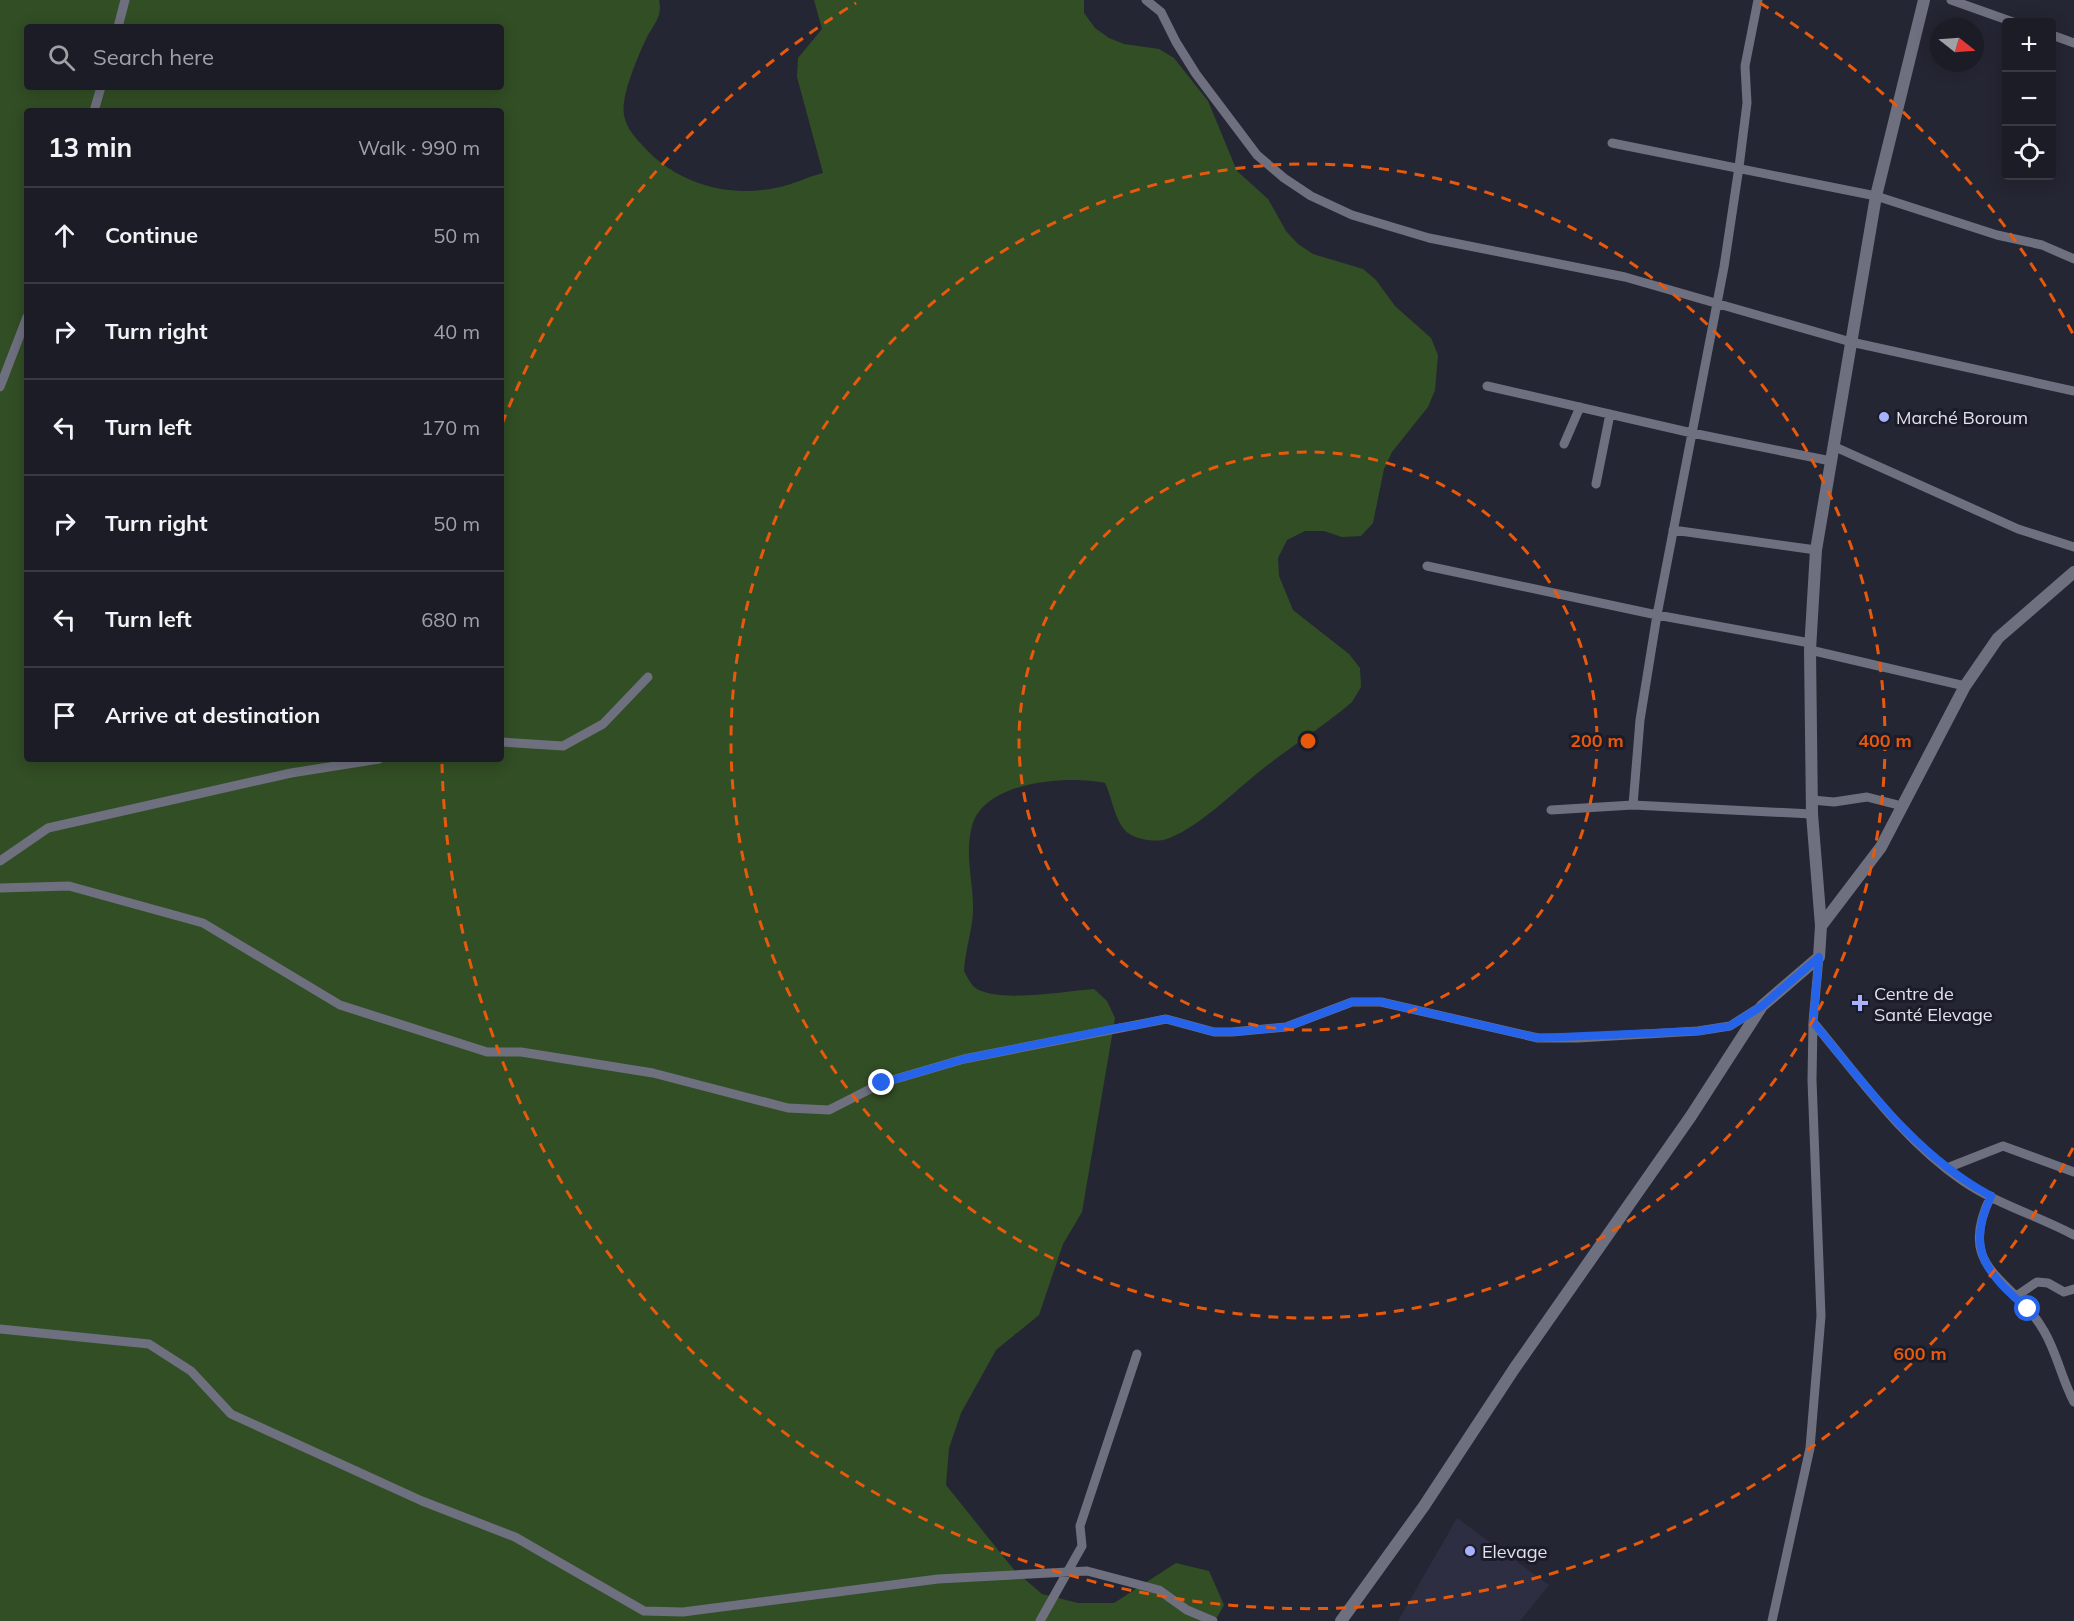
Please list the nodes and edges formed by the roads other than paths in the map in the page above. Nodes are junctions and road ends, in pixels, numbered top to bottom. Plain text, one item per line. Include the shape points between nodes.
1 (125, 0) edge
2 (1146, 0) edge
3 (1758, 0) edge
4 (1924, 0) edge
5 (1951, 0) edge
6 (2002, 18) edge
7 (119, 24) edge
8 (2056, 36) edge
9 (2074, 43) edge
10 (100, 90) edge
11 (95, 108) edge
12 (1612, 143) dead end
13 (1739, 167) junction
14 (1876, 196) junction
15 (2074, 259) edge
16 (1716, 305) junction
17 (24, 324) edge
18 (1851, 342) junction
19 (1487, 386) dead end
20 (0, 387) edge
21 (2074, 392) edge
22 (1580, 407) junction
23 (1610, 414) junction
24 (1692, 433) junction
25 (1564, 444) dead end
26 (1833, 446) junction
27 (1831, 461) junction
28 (1600, 466) junction
29 (1612, 469) dead end
30 (1596, 484) dead end
31 (1673, 531) junction
32 (2074, 547) edge
33 (1816, 550) junction
34 (1427, 566) dead end
35 (2074, 573) edge
36 (1657, 615) junction
37 (1810, 647) junction
38 (648, 677) dead end
39 (1965, 686) junction
40 (504, 742) edge
41 (360, 762) edge
42 (1812, 800) junction
43 (1633, 806) junction
44 (1902, 806) junction
45 (1551, 810) dead end
46 (1812, 814) junction
47 (0, 861) edge
48 (0, 888) edge
49 (1821, 926) junction
50 (1819, 957) junction
51 (1762, 1006) junction
52 (1813, 1022) junction
53 (1947, 1168) junction
54 (2074, 1172) edge
55 (1991, 1196) junction
56 (2074, 1235) edge
57 (2074, 1289) edge
58 (2015, 1297) junction
59 (0, 1329) edge
60 (1137, 1354) dead end
61 (2074, 1402) edge
62 (1067, 1572) junction
63 (1040, 1621) edge
64 (1213, 1621) edge
65 (1341, 1621) edge
66 (1772, 1621) edge

1 - 7 street
2 - 16 street via 1161,12 1196,74 1257,156 1311,196 1352,215 1429,238 1624,277
3 - 13 street via 1745,66 1748,103
4 - 14 street
5 - 6 street
8 - 9 street
10 - 11 street
12 - 13 street
13 - 14 street
13 - 16 street
14 - 15 street via 1997,235 2042,245
14 - 18 street
16 - 18 street
16 - 24 street
17 - 20 street
18 - 21 street
18 - 26 street
19 - 22 street
22 - 23 street
22 - 25 street
23 - 24 street
23 - 28 street
24 - 27 street
24 - 31 street
26 - 27 street
26 - 32 street via 2018,529
27 - 33 street
28 - 29 street
28 - 30 street
31 - 33 street
31 - 36 street
33 - 37 street
34 - 36 street
35 - 39 street via 1998,638
36 - 37 street
36 - 43 street via 1640,720
37 - 39 street
37 - 42 street
38 - 40 street via 603,724 562,746
39 - 44 street
41 - 47 street via 291,773 48,828
42 - 44 street via 1834,802 1867,797
42 - 46 street
43 - 45 street
43 - 46 street
44 - 49 street via 1881,847
46 - 49 street
48 - 51 street via 69,886 203,924 340,1005 487,1052 521,1052 653,1072 788,1108 829,1110 882,1083 964,1059 1166,1019 1214,1032 1232,1032 1286,1027 1352,1002 1381,1002 1538,1038 1578,1038 1720,1028
49 - 50 street
50 - 51 street
50 - 52 street
51 - 65 street via 1691,1116
52 - 53 street via 1884,1107
52 - 66 street via 1821,1316 1810,1448
53 - 54 street via 2003,1146
53 - 55 street
55 - 56 street
55 - 58 street via 1982,1215 1978,1239 1981,1252 1992,1274
57 - 58 street via 2064,1292 2037,1282
58 - 61 street via 2045,1332
59 - 62 street via 150,1344 191,1371 231,1414 422,1501 515,1537 644,1611 683,1612 938,1579
60 - 62 street via 1080,1526 1082,1546
62 - 63 street
62 - 64 street via 1087,1571 1159,1590 1187,1610

